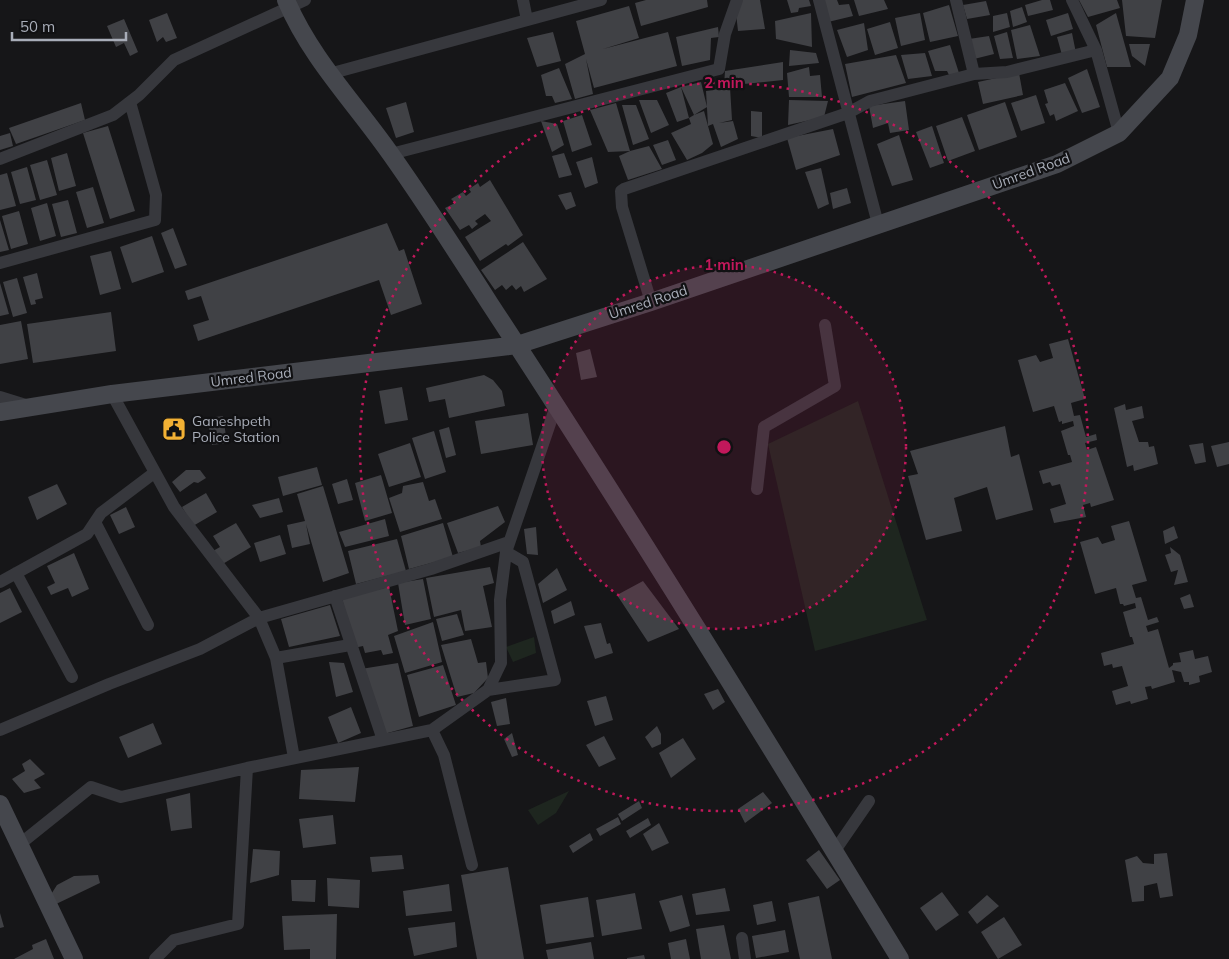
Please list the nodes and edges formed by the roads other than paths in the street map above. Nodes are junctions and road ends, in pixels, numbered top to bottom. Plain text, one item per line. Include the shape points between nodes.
1 (522, 0) edge
2 (601, 0) edge
3 (737, 0) edge
4 (819, 0) edge
5 (956, 0) edge
6 (1072, 0) edge
7 (1195, 0) edge
8 (294, 3) edge
9 (526, 20) junction
10 (1096, 50) junction
11 (329, 74) junction
12 (974, 74) junction
13 (130, 102) junction
14 (848, 113) junction
15 (1119, 133) junction
16 (391, 154) junction
17 (0, 159) edge
18 (878, 224) junction
19 (0, 263) edge
20 (651, 302) junction
21 (826, 325) dead end
22 (517, 344) junction
23 (112, 394) junction
24 (0, 397) edge
25 (30, 406) junction
26 (556, 406) junction
27 (0, 412) edge
28 (154, 473) junction
29 (757, 489) dead end
30 (95, 522) junction
31 (507, 547) junction
32 (16, 573) junction
33 (0, 582) edge
34 (335, 596) junction
35 (259, 618) junction
36 (148, 625) dead end
37 (350, 645) junction
38 (276, 658) junction
39 (72, 677) dead end
40 (488, 690) junction
41 (0, 730) edge
42 (432, 730) junction
43 (383, 740) junction
44 (294, 758) junction
45 (247, 768) junction
46 (869, 802) dead end
47 (0, 804) edge
48 (20, 844) junction
49 (838, 846) dead end
50 (472, 865) dead end
51 (742, 938) dead end
52 (74, 959) edge
53 (155, 959) edge
54 (744, 959) edge
55 (900, 959) edge

1 - 9 street
2 - 9 street
3 - 16 street via 719,69
4 - 14 street
5 - 12 street
6 - 10 street
7 - 15 street, Umred Road via 1188,35 1170,78
8 - 11 street via 298,27
8 - 13 street via 174,60
9 - 11 street
10 - 12 street via 1007,72
10 - 15 street
11 - 16 street
12 - 14 street via 870,101
13 - 17 street via 113,115
13 - 19 street via 156,195 155,220
14 - 18 street
14 - 20 street via 621,191 622,207
15 - 18 street, Umred Road via 1057,164
16 - 22 street
18 - 20 street, Umred Road
20 - 22 street, Umred Road
21 - 29 street via 835,386 764,428
22 - 23 street, Umred Road
22 - 26 street
23 - 25 street, Umred Road
23 - 28 street
24 - 25 street
25 - 27 street, Umred Road
26 - 31 street
26 - 55 street
28 - 30 street via 101,513
28 - 35 street via 174,507
30 - 32 street via 86,534
30 - 36 street
31 - 34 street
31 - 40 street via 500,600 501,663
31 - 40 street via 523,562 555,680
32 - 33 street
32 - 39 street
34 - 35 street
34 - 37 street
35 - 38 street
35 - 41 street via 200,649
37 - 38 street
37 - 43 street
38 - 44 street
40 - 42 street
42 - 43 street
42 - 50 street via 444,755
43 - 44 street
44 - 45 street
45 - 48 street via 121,797 91,787
45 - 53 street via 238,924 174,940
46 - 49 street
47 - 48 street
48 - 52 street
51 - 54 street

